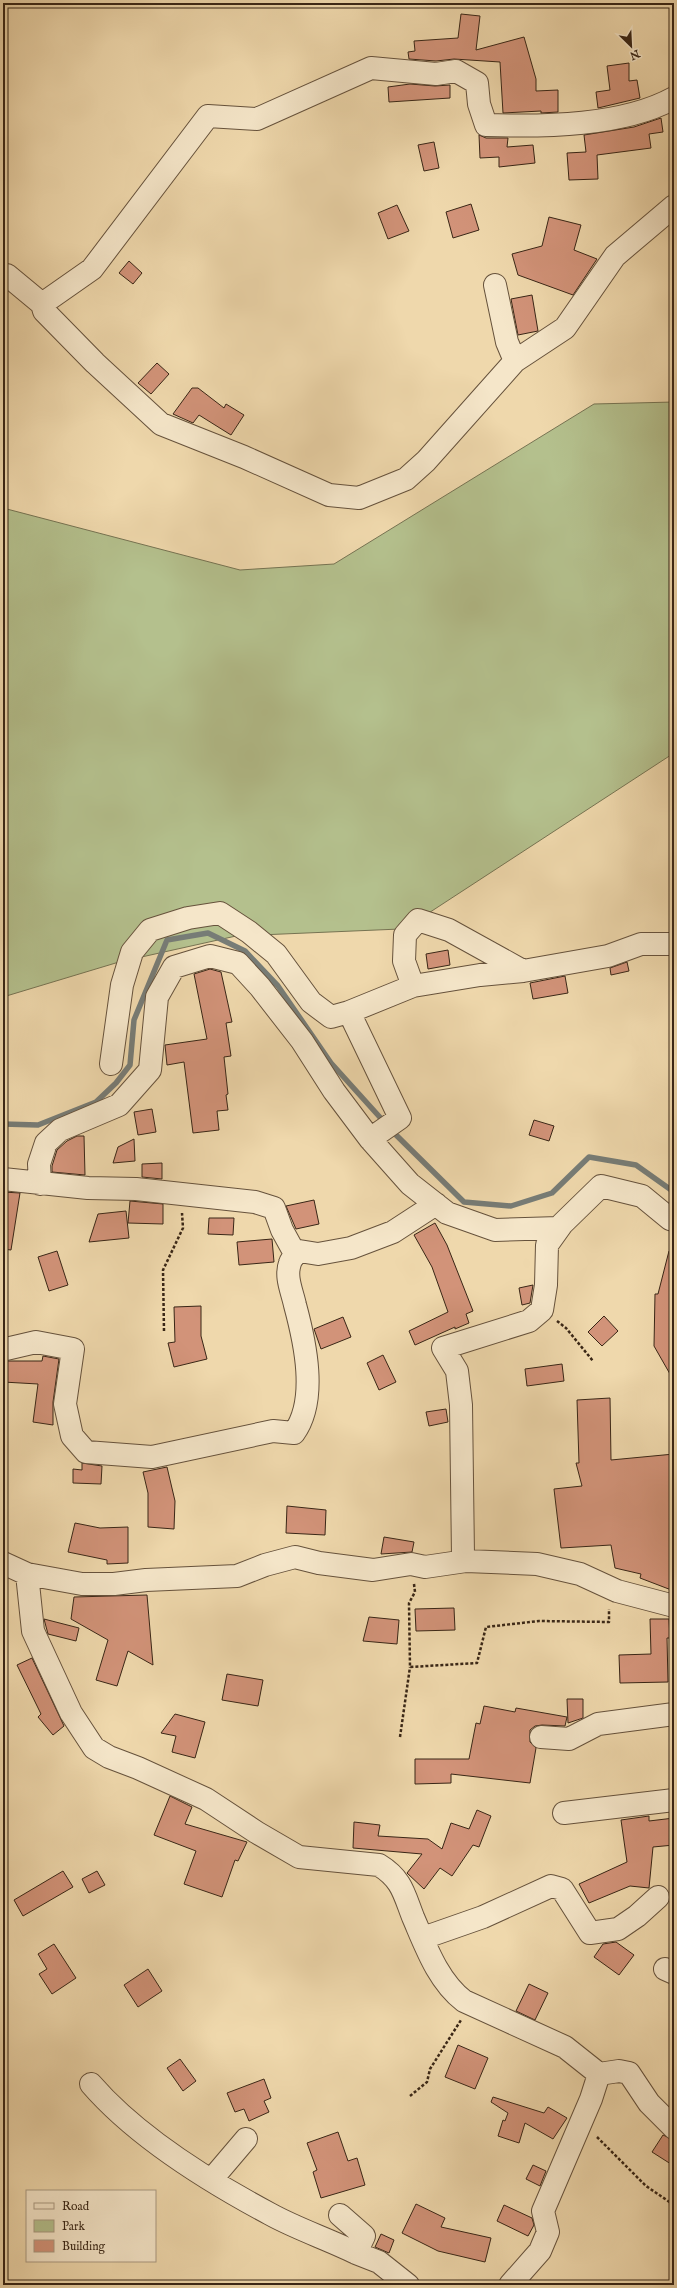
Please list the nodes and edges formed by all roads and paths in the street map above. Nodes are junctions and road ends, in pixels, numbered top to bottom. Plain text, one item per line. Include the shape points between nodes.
1 (648, 3) edge
2 (674, 7) edge
3 (674, 98) edge
4 (674, 206) edge
5 (3, 275) edge
6 (495, 285) dead end
7 (42, 304) junction
8 (515, 361) junction
9 (674, 944) edge
10 (523, 971) junction
11 (412, 986) junction
12 (349, 1012) junction
13 (111, 1064) dead end
14 (370, 1139) junction
15 (3, 1179) edge
16 (40, 1184) junction
17 (181, 1195) junction
18 (436, 1204) junction
19 (674, 1220) edge
20 (559, 1228) junction
21 (299, 1251) junction
22 (542, 1310) junction
23 (164, 1331) dead end
24 (3, 1347) edge
25 (593, 1361) dead end
26 (466, 1561) junction
27 (3, 1563) edge
28 (411, 1564) junction
29 (27, 1574) junction
30 (617, 1590) junction
31 (674, 1606) edge
32 (410, 1667) junction
33 (674, 1714) edge
34 (400, 1737) dead end
35 (541, 1737) dead end
36 (674, 1800) edge
37 (564, 1813) dead end
38 (658, 1897) dead end
39 (423, 1938) junction
40 (464, 2001) junction
41 (600, 2074) junction
42 (92, 2084) dead end
43 (410, 2096) dead end
44 (581, 2121) junction
45 (674, 2128) edge
46 (246, 2139) dead end
47 (212, 2179) junction
48 (674, 2205) edge
49 (340, 2215) dead end
50 (356, 2253) junction
51 (408, 2285) edge
52 (510, 2285) edge

1 - 2 path
3 - 7 street via 657,107 598,121 519,126 486,125 479,104 477,83 456,71 436,74 371,68 256,119 208,116 92,268
4 - 8 street via 615,256 565,328
5 - 7 street via 7,275
6 - 8 street via 507,342
7 - 8 street via 44,311 95,363 161,424 329,495 359,498 406,479
9 - 10 street via 641,944 608,956
10 - 11 street
10 - 11 street via 449,930 418,920 405,934 404,960
11 - 12 street
12 - 13 street via 331,1018 311,1002 276,954 220,913 188,918 150,930 132,952 122,985
12 - 14 street via 400,1118
14 - 16 street via 302,1041 260,987 238,963 210,956 174,967 157,997 150,1070 119,1105 60,1130 46,1143 39,1164
14 - 18 street via 410,1184
15 - 16 street
16 - 17 street via 136,1189
17 - 21 street via 255,1202 274,1208 293,1250
17 - 23 path via 183,1228 163,1270
18 - 20 street via 447,1213 495,1230
18 - 21 street via 394,1232 351,1248 318,1254
19 - 20 street via 642,1196 600,1186
20 - 22 street via 547,1245 546,1285
21 - 24 street via 290,1262 288,1277 306,1353 307,1390 301,1424 294,1433 266,1432 152,1457 86,1452 72,1436 65,1404 73,1349 36,1342 6,1349
22 - 25 path via 566,1328
22 - 26 street via 529,1321 442,1348 457,1371 461,1405 463,1556
26 - 28 street via 425,1568
26 - 30 street via 537,1564 563,1568
27 - 29 street
28 - 29 street via 373,1570 295,1557 237,1576 114,1584 82,1584
28 - 32 path via 415,1592 409,1603
29 - 39 street via 33,1632 71,1713 94,1748 206,1799 299,1857 379,1865 389,1871 404,1889
30 - 31 street
30 - 32 path via 610,1607 609,1622 539,1621 486,1627 477,1663
32 - 34 path
33 - 35 street via 598,1724 569,1739
36 - 37 street
38 - 39 street via 618,1929 590,1933 562,1889 551,1886 483,1917
39 - 40 street via 436,1968 453,1992
40 - 41 street via 565,2047
40 - 43 path via 460,2024 430,2069 427,2082
41 - 44 street
41 - 45 street via 619,2071 629,2073 649,2103
42 - 47 street via 109,2104 163,2147
44 - 48 path via 646,2186
44 - 52 street via 543,2211 548,2232 540,2251
46 - 47 street
47 - 50 street via 271,2215
49 - 50 street via 364,2236
50 - 51 street via 379,2262

